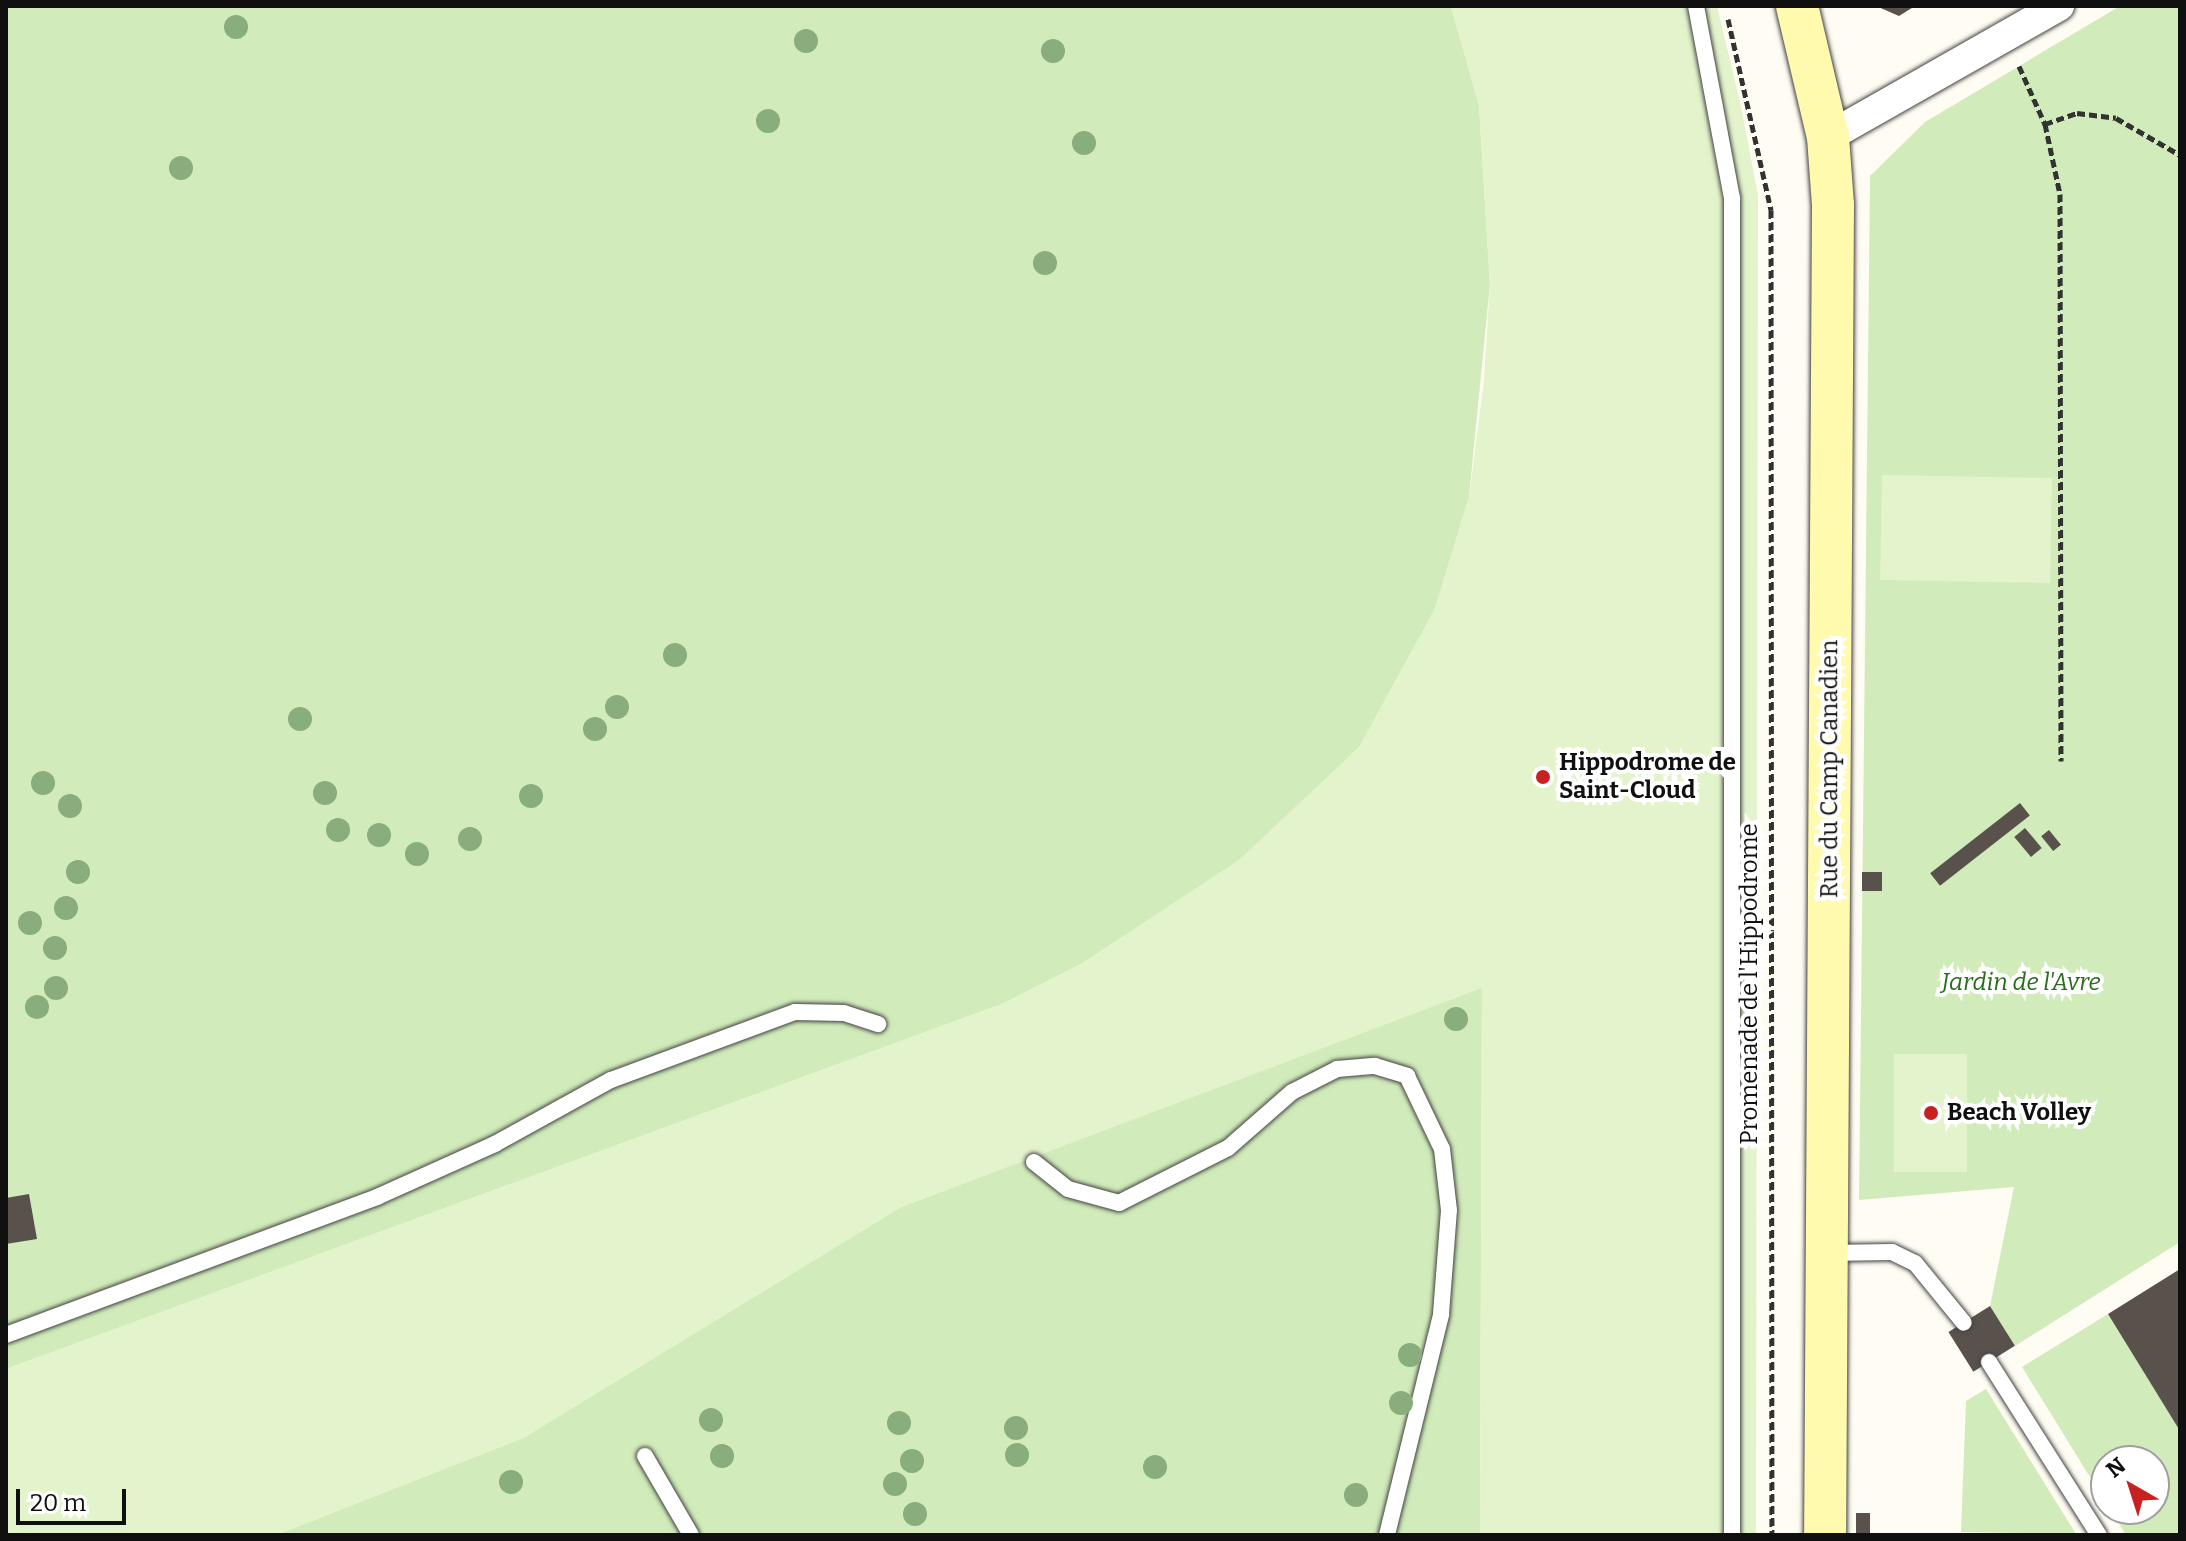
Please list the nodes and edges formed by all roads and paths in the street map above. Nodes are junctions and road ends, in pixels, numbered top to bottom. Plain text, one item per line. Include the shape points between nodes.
1 (1696, 6) edge
2 (1726, 6) edge
3 (1797, 6) edge
4 (2059, 6) edge
5 (2003, 38) junction
6 (2045, 124) junction
7 (1828, 137) junction
8 (2180, 155) edge
9 (2061, 761) dead end
10 (878, 1024) dead end
11 (1034, 1162) dead end
12 (1828, 1253) junction
13 (1964, 1323) dead end
14 (6, 1335) edge
15 (1989, 1362) dead end
16 (645, 1456) dead end
17 (691, 1535) edge
18 (1387, 1535) edge
19 (1732, 1535) edge
20 (1772, 1535) edge
21 (1825, 1535) edge
22 (2099, 1535) edge

1 - 19 lane via 1732,198
2 - 20 path, Promenade de l'Hippodrome via 1771,210
3 - 7 main road, Rue du Camp Canadien
4 - 5 street
5 - 6 path
5 - 7 street
6 - 8 path via 2077,113 2116,118
6 - 9 path via 2060,194
7 - 12 main road, Rue du Camp Canadien via 1833,221
10 - 14 lane via 844,1013 795,1012 611,1080 495,1144 377,1197
11 - 18 lane via 1068,1189 1119,1203 1228,1148 1292,1092 1337,1069 1375,1066 1407,1076 1424,1098 1442,1149 1449,1210 1441,1315
12 - 13 lane via 1892,1252 1915,1263
12 - 21 main road, Rue du Camp Canadien
15 - 22 lane
16 - 17 lane

